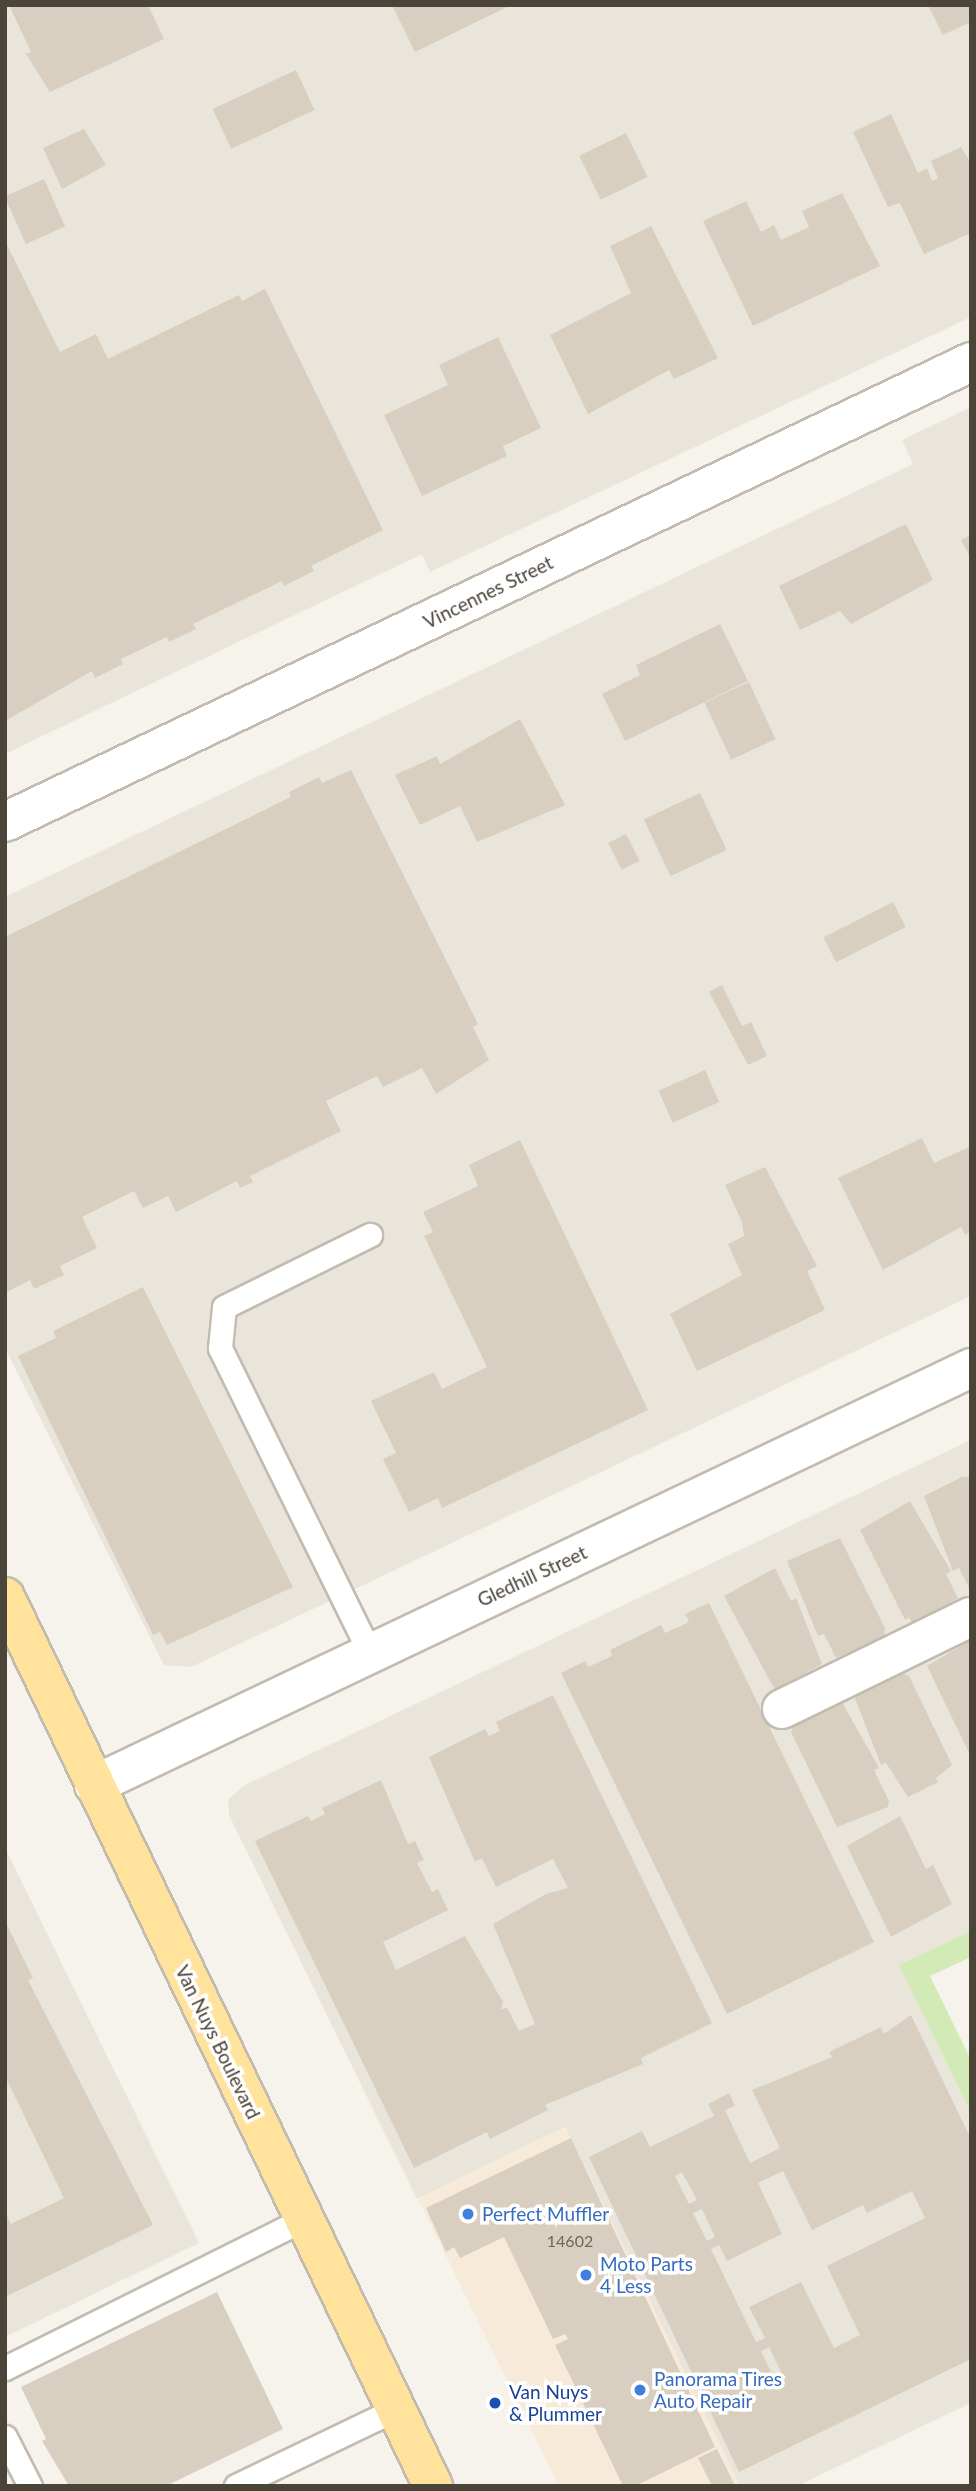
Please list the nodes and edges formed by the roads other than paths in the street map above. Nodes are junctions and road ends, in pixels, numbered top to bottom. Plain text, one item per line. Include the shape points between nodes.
1 (971, 362) edge
2 (5, 822) edge
3 (370, 1235) dead end
4 (966, 1380) edge
5 (5, 1597) edge
6 (971, 1617) edge
7 (370, 1653) junction
8 (782, 1709) dead end
9 (94, 1785) junction
10 (304, 2219) junction
11 (5, 2368) edge
12 (396, 2409) junction
13 (5, 2437) edge
14 (30, 2486) edge
15 (236, 2486) edge
16 (433, 2486) edge

1 - 2 street, Vincennes Street
3 - 7 lane via 224,1307 220,1348
4 - 7 street, Gledhill Street
5 - 9 main road, Van Nuys Boulevard
6 - 8 street
7 - 9 street, Gledhill Street
9 - 10 main road, Van Nuys Boulevard
10 - 11 lane
10 - 12 main road, Van Nuys Boulevard
12 - 15 lane
12 - 16 main road, Van Nuys Boulevard
13 - 14 lane

